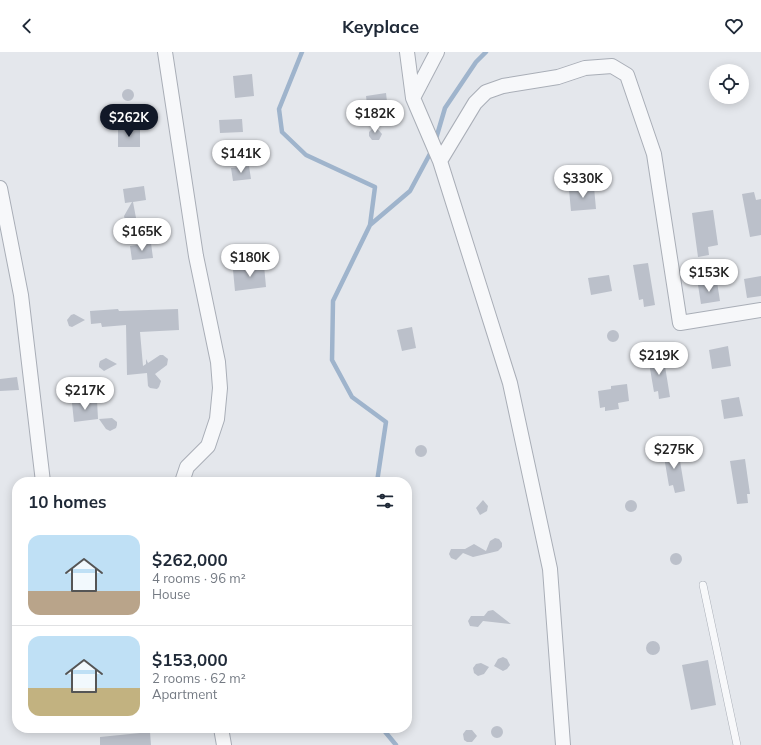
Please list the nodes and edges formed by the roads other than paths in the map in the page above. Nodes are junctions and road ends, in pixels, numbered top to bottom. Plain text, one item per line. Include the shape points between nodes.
1 (166, 52) edge
2 (407, 52) edge
3 (437, 52) edge
4 (413, 98) junction
5 (440, 161) junction
6 (0, 188) edge
7 (761, 310) edge
8 (42, 477) edge
9 (184, 477) edge
10 (703, 585) dead end
11 (222, 733) edge
12 (224, 745) edge
13 (563, 745) edge
14 (737, 745) edge

1 - 9 street via 196,256 218,362 220,388 217,419 208,446 187,467
2 - 4 street
3 - 4 street
4 - 5 street
5 - 7 street via 474,103 486,92 503,86 558,77 584,68 612,66 627,75 654,154 680,323
5 - 13 street via 510,383 548,561
6 - 8 street via 21,295
10 - 14 lane
11 - 12 street

